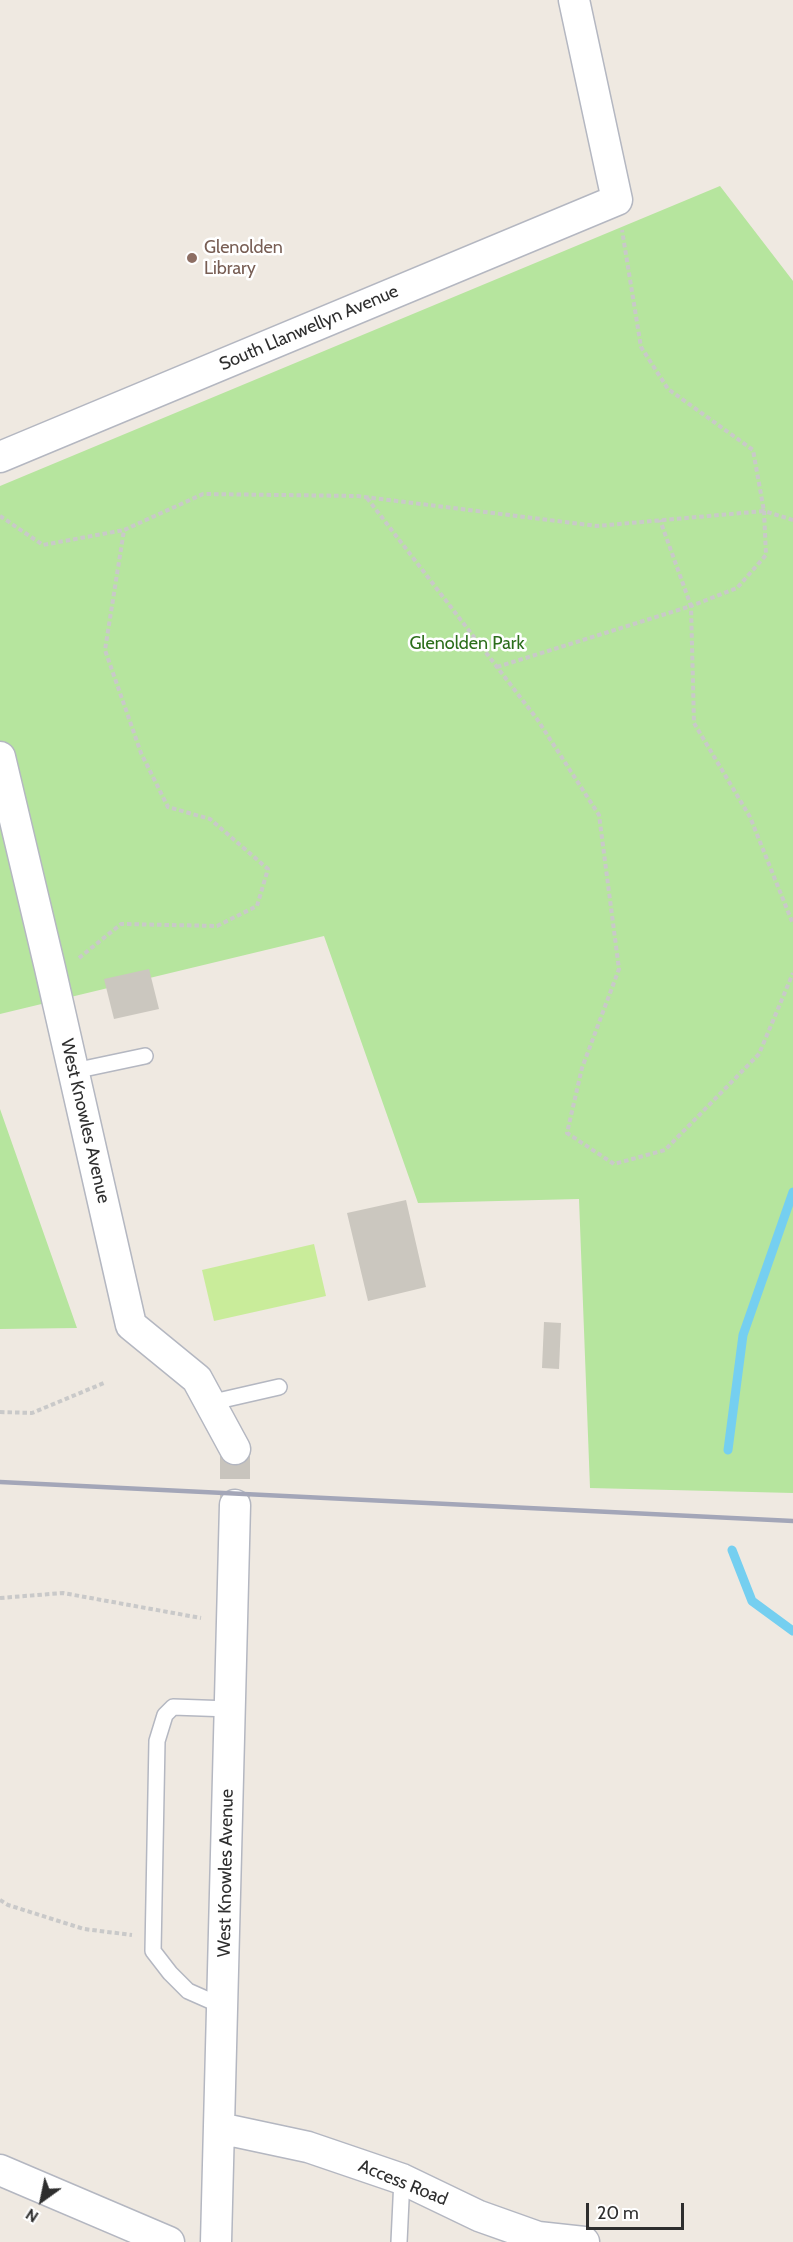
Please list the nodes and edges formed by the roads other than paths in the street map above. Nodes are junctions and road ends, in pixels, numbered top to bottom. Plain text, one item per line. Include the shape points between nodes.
1 (574, 0) edge
2 (0, 457) edge
3 (0, 757) edge
4 (145, 1056) dead end
5 (74, 1071) junction
6 (279, 1387) dead end
7 (209, 1403) junction
8 (235, 1449) tunnel mouth
9 (235, 1505) tunnel mouth
10 (230, 1709) junction
11 (222, 2006) junction
12 (219, 2128) junction
13 (0, 2170) edge
14 (402, 2179) junction
15 (169, 2242) edge
16 (216, 2242) edge
17 (399, 2242) edge
18 (584, 2242) edge

1 - 2 street, South Llanwellyn Avenue via 617,200
3 - 5 street, West Knowles Avenue
4 - 5 lane
5 - 7 street, West Knowles Avenue via 131,1325 197,1379
6 - 7 lane
7 - 8 street, West Knowles Avenue
9 - 10 street, West Knowles Avenue
10 - 11 street, West Knowles Avenue
10 - 11 lane via 173,1707 165,1715 157,1741 153,1951 188,1991
11 - 12 street, West Knowles Avenue
12 - 14 street, Access Road via 308,2147
12 - 16 street, West Knowles Avenue
13 - 15 street
14 - 17 lane
14 - 18 street, Access Road via 479,2216 538,2237

